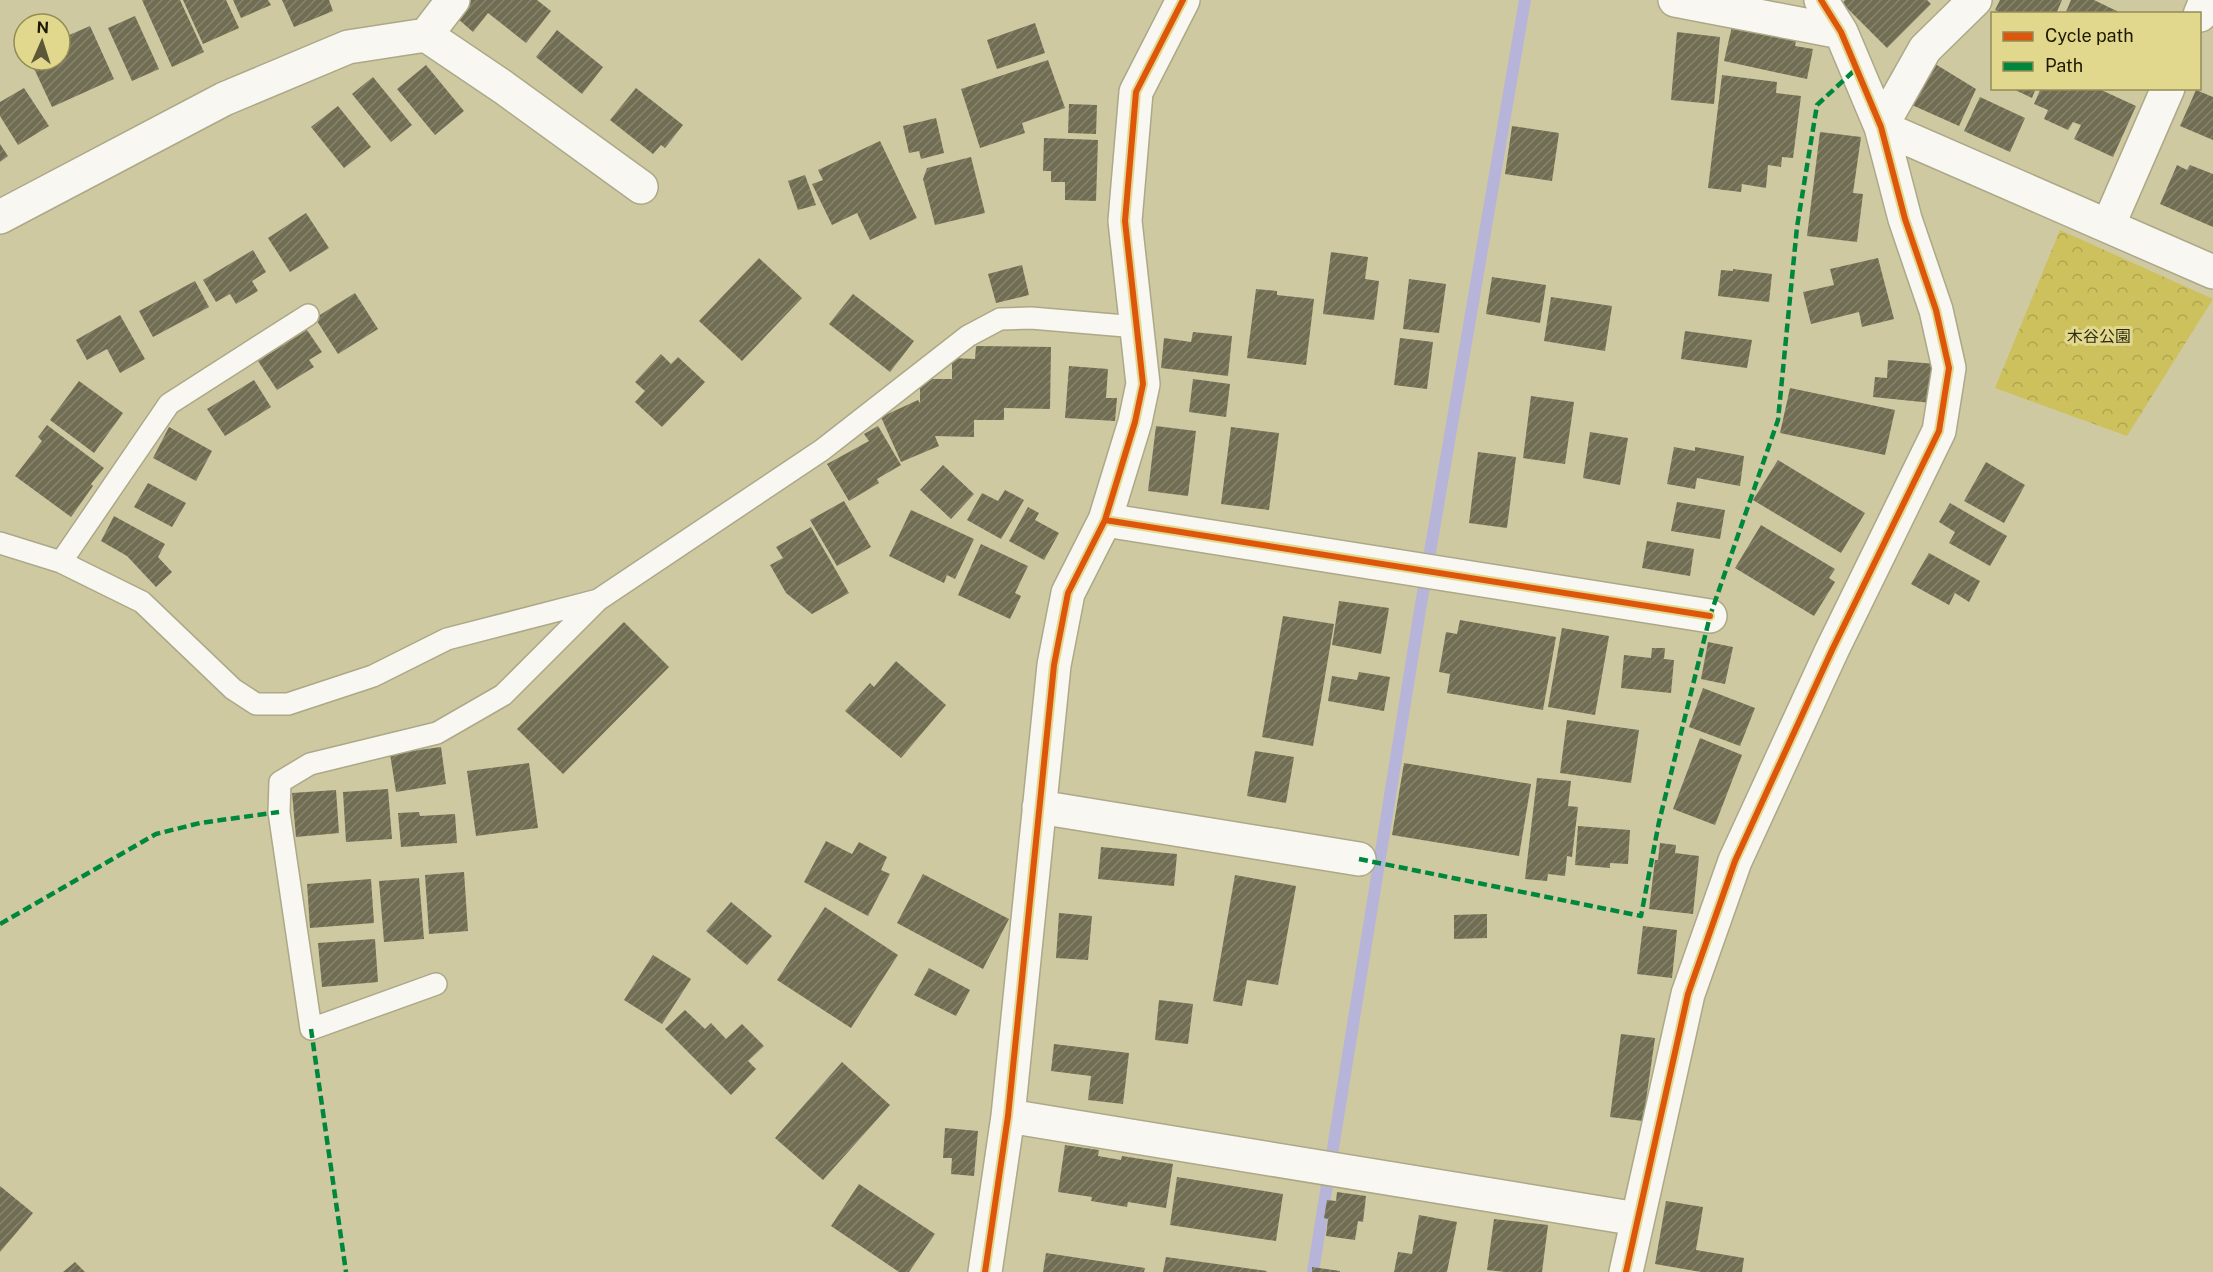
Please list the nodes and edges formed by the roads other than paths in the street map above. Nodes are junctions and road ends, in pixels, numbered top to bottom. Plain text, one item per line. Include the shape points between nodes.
1 (453, 0) edge
2 (1183, 0) edge
3 (1675, 0) edge
4 (1821, 0) edge
5 (1975, 0) edge
6 (1841, 32) junction
7 (426, 35) junction
8 (2167, 90) edge
9 (1881, 127) junction
10 (641, 187) dead end
11 (0, 217) edge
12 (2108, 226) junction
13 (2213, 272) edge
14 (308, 315) dead end
15 (1137, 327) junction
16 (1105, 520) junction
17 (0, 543) edge
18 (61, 562) junction
19 (598, 600) junction
20 (1710, 616) dead end
21 (1039, 807) junction
22 (1359, 859) dead end
23 (436, 984) dead end
24 (1008, 1116) junction
25 (1637, 1219) junction
26 (986, 1272) edge
27 (1626, 1272) edge

1 - 7 street
2 - 15 street via 1136,92 1125,221
3 - 6 street
4 - 6 street
5 - 9 street via 1925,49
6 - 9 street
7 - 10 street
7 - 11 street via 348,47 224,99
8 - 12 street
9 - 12 street
9 - 25 street via 1905,219 1936,310 1949,368 1940,431 1832,650 1735,861 1688,994
12 - 13 street
14 - 18 lane via 169,404
15 - 16 street via 1143,384
15 - 19 lane via 1000,319 968,336 822,450
16 - 20 street
16 - 21 street via 1068,593 1054,665
17 - 18 lane
18 - 19 lane via 142,602 232,688 256,704 288,704 373,676 447,639
19 - 23 lane via 503,695 437,733 310,764 280,782 279,812 311,1029
21 - 22 street
21 - 24 street
24 - 25 street
24 - 26 street
25 - 27 street

